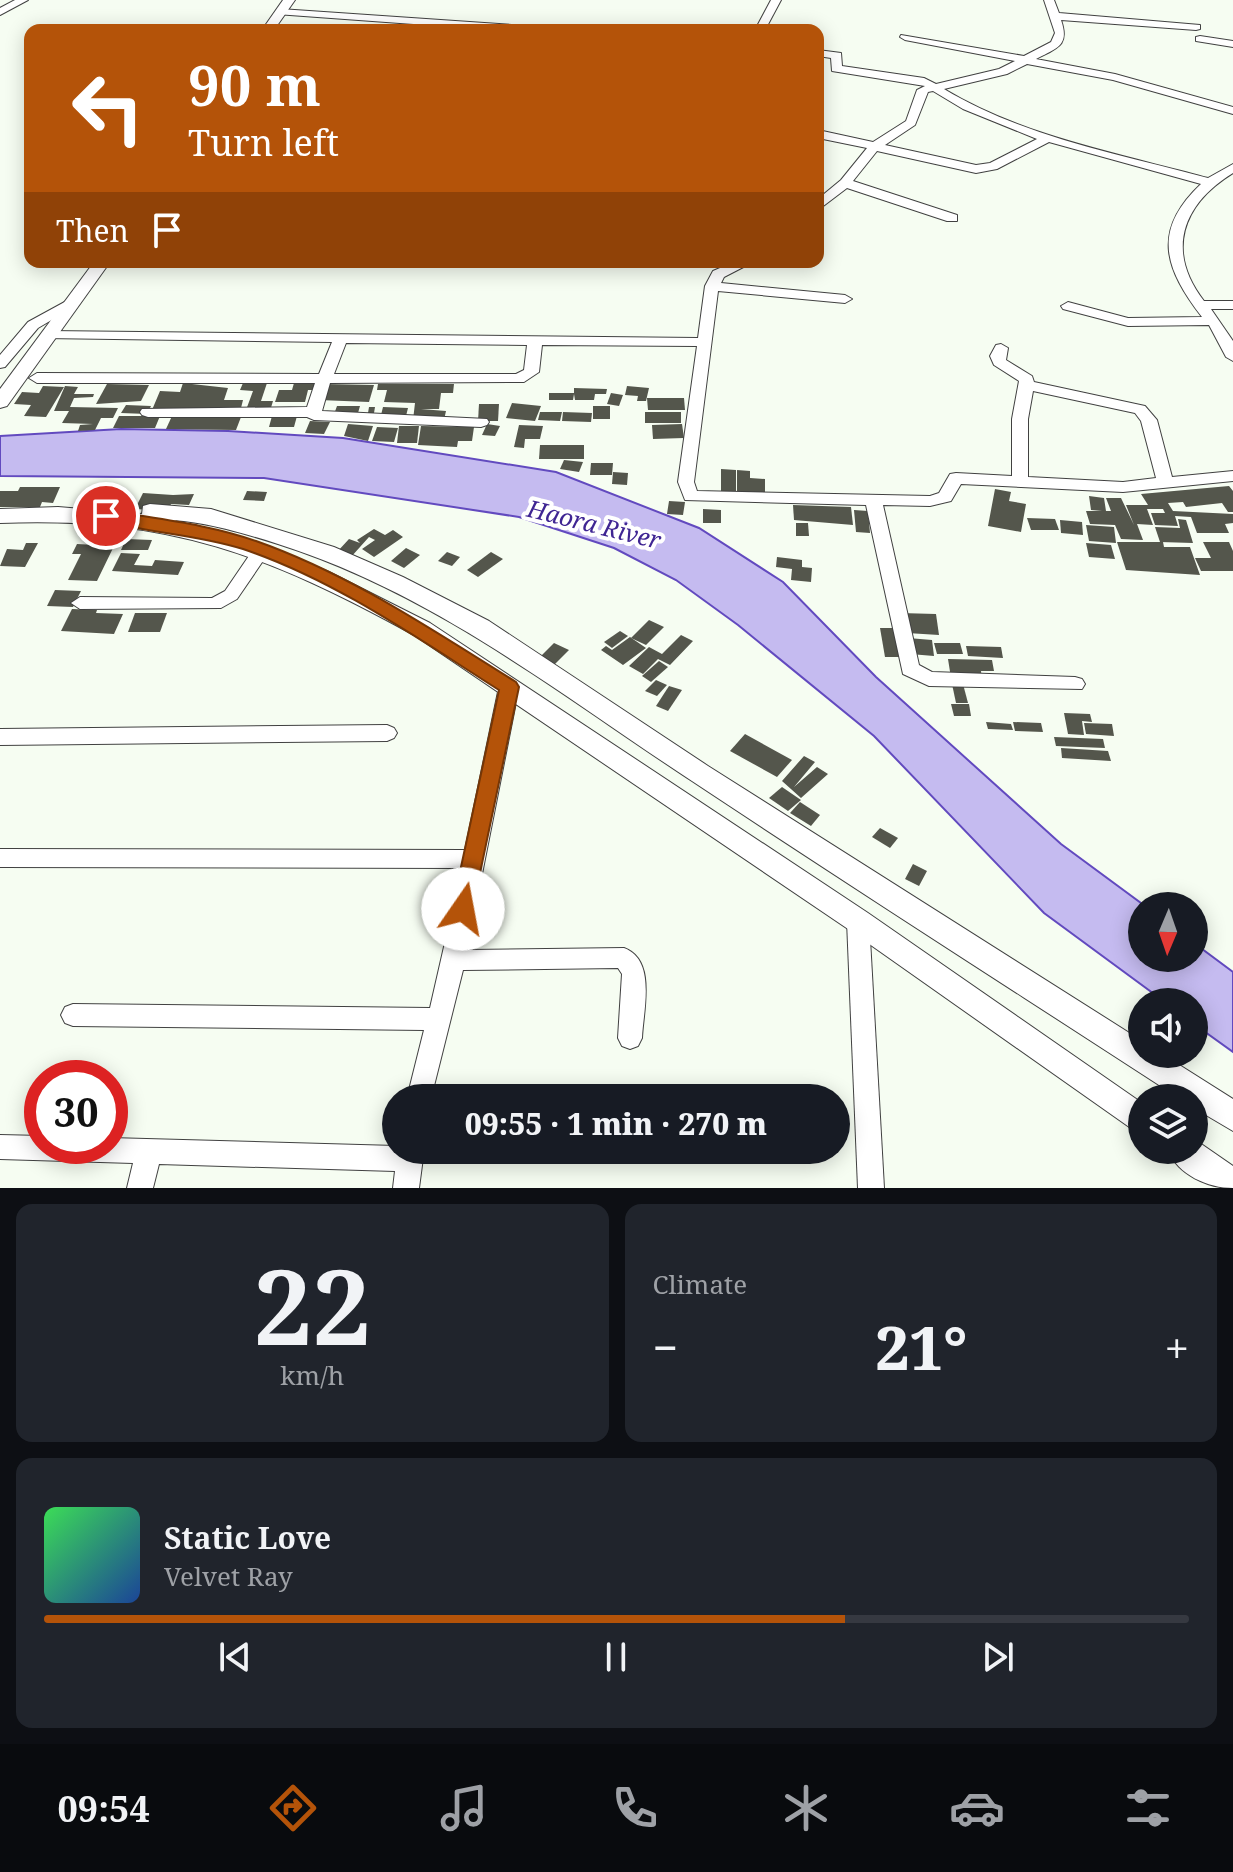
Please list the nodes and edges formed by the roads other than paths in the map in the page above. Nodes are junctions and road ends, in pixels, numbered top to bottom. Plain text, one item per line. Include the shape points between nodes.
1 (23, 0) edge
2 (289, 0) edge
3 (776, 0) edge
4 (1049, 0) edge
5 (0, 12) edge
6 (280, 12) junction
7 (1054, 16) junction
8 (272, 24) edge
9 (455, 24) edge
10 (763, 24) edge
11 (905, 37) dead end
12 (1233, 44) edge
13 (824, 54) edge
14 (1032, 59) junction
15 (933, 85) junction
16 (1233, 111) edge
17 (824, 135) edge
18 (1046, 139) junction
19 (874, 147) junction
20 (1233, 168) edge
21 (1212, 180) junction
22 (1233, 180) edge
23 (845, 183) junction
24 (824, 201) edge
25 (952, 218) dead end
26 (98, 268) edge
27 (732, 268) edge
28 (712, 286) junction
29 (845, 299) dead end
30 (72, 302) junction
31 (1202, 305) junction
32 (1233, 305) edge
33 (1068, 306) dead end
34 (1214, 321) junction
35 (48, 335) junction
36 (341, 338) junction
37 (535, 339) junction
38 (704, 342) junction
39 (1001, 348) dead end
40 (1233, 357) edge
41 (0, 364) edge
42 (33, 370) junction
43 (325, 378) junction
44 (1028, 385) junction
45 (0, 402) edge
46 (148, 412) dead end
47 (313, 412) junction
48 (481, 422) dead end
49 (1233, 476) edge
50 (1020, 481) junction
51 (1165, 483) junction
52 (873, 499) junction
53 (0, 516) edge
54 (106, 516) junction
55 (261, 551) junction
56 (80, 603) dead end
57 (1075, 684) dead end
58 (509, 687) junction
59 (387, 733) dead end
60 (0, 737) edge
61 (0, 858) edge
62 (474, 859) junction
63 (858, 921) junction
64 (454, 960) junction
65 (73, 1015) dead end
66 (439, 1019) junction
67 (630, 1038) dead end
68 (423, 1084) edge
69 (1128, 1111) edge
70 (1233, 1116) edge
71 (0, 1147) edge
72 (149, 1151) junction
73 (382, 1155) edge
74 (409, 1164) edge
75 (1203, 1164) edge
76 (1233, 1185) edge
77 (140, 1188) edge
78 (406, 1188) edge
79 (871, 1188) edge

1 - 5 street
2 - 6 street
3 - 10 street
4 - 7 street
6 - 8 street
6 - 9 street
7 - 12 street via 1198,33
7 - 14 street via 1059,41
11 - 14 street
13 - 15 street via 837,55 836,69
14 - 15 street via 995,74
14 - 16 street
15 - 18 street via 967,107
15 - 19 street via 921,93 911,123
17 - 19 street
18 - 19 street via 983,169
18 - 21 street
19 - 23 street
20 - 21 street
21 - 22 street
21 - 31 street via 1192,200 1173,247 1178,273
23 - 24 street
23 - 25 street
26 - 30 street
27 - 28 street via 718,274
28 - 29 street
28 - 38 street
30 - 35 street
30 - 41 street via 33,325
31 - 32 street
31 - 34 street
33 - 34 street via 1128,322
34 - 40 street
35 - 36 street
35 - 42 street
36 - 37 street
36 - 43 street
37 - 38 street
37 - 43 street via 531,372 519,379
38 - 52 street via 686,482 691,496
39 - 44 street via 999,362 1025,377
42 - 43 street
42 - 45 street
43 - 47 street
44 - 50 street via 1020,419
44 - 51 street via 1144,412
46 - 47 street
47 - 48 street via 326,418
49 - 51 street
50 - 51 street via 1109,487
50 - 52 street via 956,478 939,500
52 - 57 street via 910,669 929,679
53 - 54 street
54 - 55 street via 197,531
54 - 70 street via 174,511 250,525 353,564 481,627
55 - 56 street via 231,595 215,604
55 - 58 street via 367,598
58 - 62 street
58 - 63 street
59 - 60 street
61 - 62 street
62 - 64 street
63 - 69 street
63 - 79 street
64 - 66 street
64 - 67 street via 624,958 634,972
65 - 66 street
66 - 68 street
71 - 72 street
72 - 73 street
72 - 77 street
74 - 78 street
75 - 76 street

